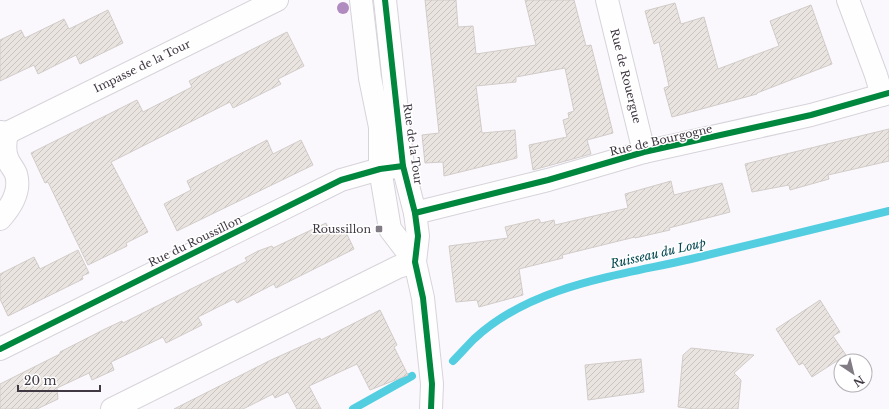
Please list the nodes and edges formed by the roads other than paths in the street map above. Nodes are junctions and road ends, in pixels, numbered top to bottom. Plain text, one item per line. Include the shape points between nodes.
1 (277, 0) edge
2 (361, 0) edge
3 (385, 0) edge
4 (607, 0) edge
5 (848, 0) edge
6 (886, 94) edge
7 (3, 132) edge
8 (644, 152) junction
9 (403, 166) junction
10 (380, 169) junction
11 (415, 213) junction
12 (0, 219) edge
13 (415, 262) junction
14 (0, 349) edge
15 (112, 409) edge
16 (431, 409) edge

1 - 7 street, Impasse de la Tour
2 - 10 street, Rue de la Tour via 370,78 380,127
3 - 9 street, Rue de la Tour
4 - 8 street, Rue de Rouergue
5 - 6 street via 876,75
6 - 8 street, Rue de Bourgogne via 811,115
7 - 12 street, Impasse de la Tour via 8,159 16,175 16,192 12,206
8 - 11 street, Rue de Bourgogne via 548,180
9 - 10 street, Rue du Roussillon
9 - 11 street, Rue de la Tour
10 - 13 street, Rue de la Tour via 390,229
10 - 14 street, Rue du Roussillon via 341,180
11 - 13 street, Rue de la Tour via 418,236
13 - 15 street via 398,267
13 - 16 street, Rue de la Tour via 423,298 432,384

